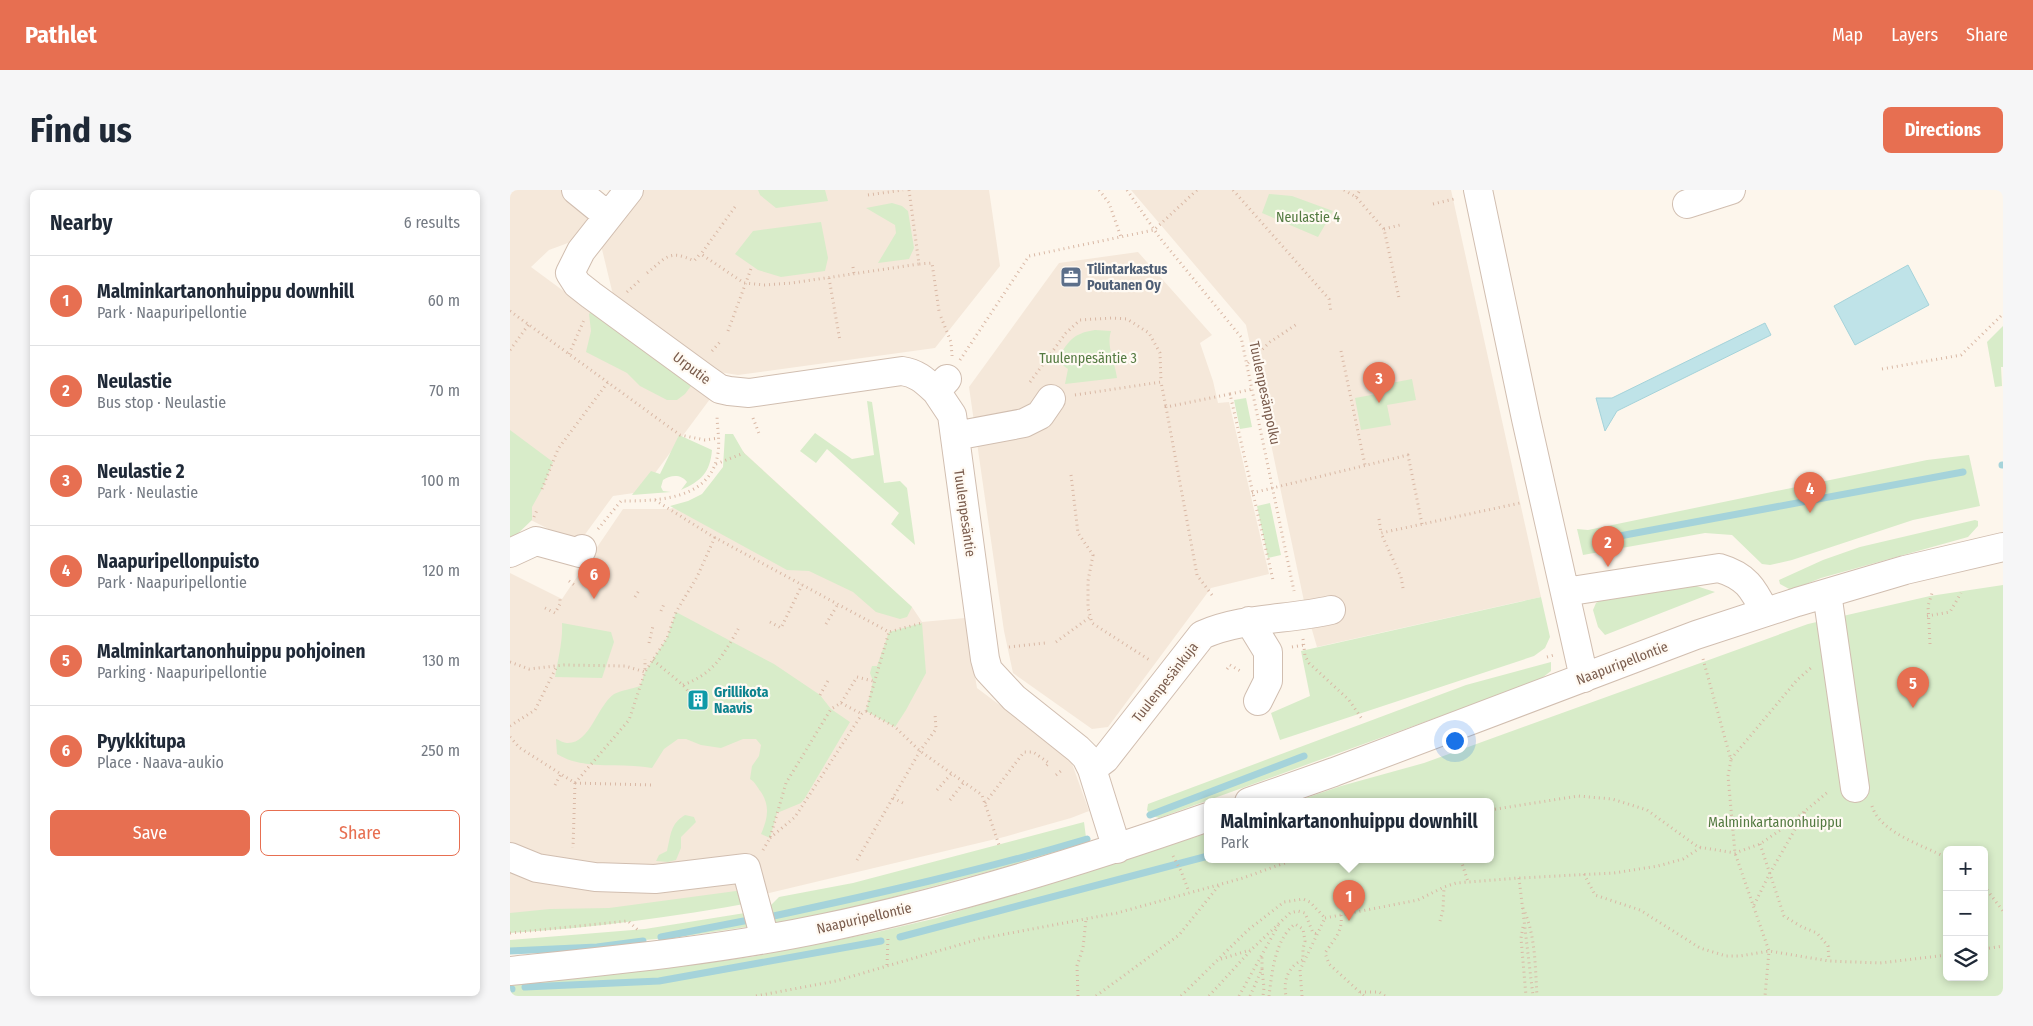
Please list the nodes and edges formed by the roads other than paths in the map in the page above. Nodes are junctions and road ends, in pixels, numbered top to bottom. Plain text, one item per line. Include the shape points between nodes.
1 (576, 190) edge
2 (629, 190) edge
3 (1731, 190) edge
4 (1469, 194) edge
5 (1687, 204) dead end
6 (608, 216) junction
7 (941, 385) joint
8 (1051, 399) road end
9 (955, 436) junction
10 (2003, 548) edge
11 (581, 552) road end
12 (510, 554) edge
13 (1565, 592) junction
14 (1827, 593) junction
15 (1331, 610) dead end
16 (1765, 612) junction
17 (1249, 621) junction
18 (1584, 678) junction
19 (1258, 701) dead end
20 (1092, 769) junction
21 (1860, 788) road end
22 (1260, 798) edge
23 (1204, 818) edge
24 (1117, 849) junction
25 (510, 857) edge
26 (765, 939) junction
27 (510, 971) edge

1 - 6 street
2 - 6 street, Urputie
3 - 5 street
4 - 13 street via 1526,419
6 - 7 street, Urputie via 581,251 570,273 577,284 720,389 749,393 902,371
7 - 9 street, Tuulenpesäntie via 952,415
8 - 9 street via 1040,415 1024,423
9 - 20 street, Tuulenpesäntie via 988,670 1014,698 1078,748
10 - 14 street, Naapuripellontie via 1905,570
11 - 12 street via 534,531
13 - 16 street via 1719,568 1735,572 1752,587
13 - 18 street
14 - 16 street, Naapuripellontie
14 - 21 street
15 - 17 street, Tuulenpesänkuja via 1299,617
16 - 18 street, Naapuripellontie
17 - 19 street via 1268,652 1268,681
17 - 20 street, Tuulenpesänkuja via 1202,635 1105,759
18 - 22 street, Naapuripellontie
20 - 24 street, Tuulenpesäntie
23 - 24 street, Naapuripellontie
24 - 26 street, Naapuripellontie via 964,894 825,928
25 - 26 street via 537,868 595,877 655,879 746,868
26 - 27 street, Naapuripellontie via 664,955

